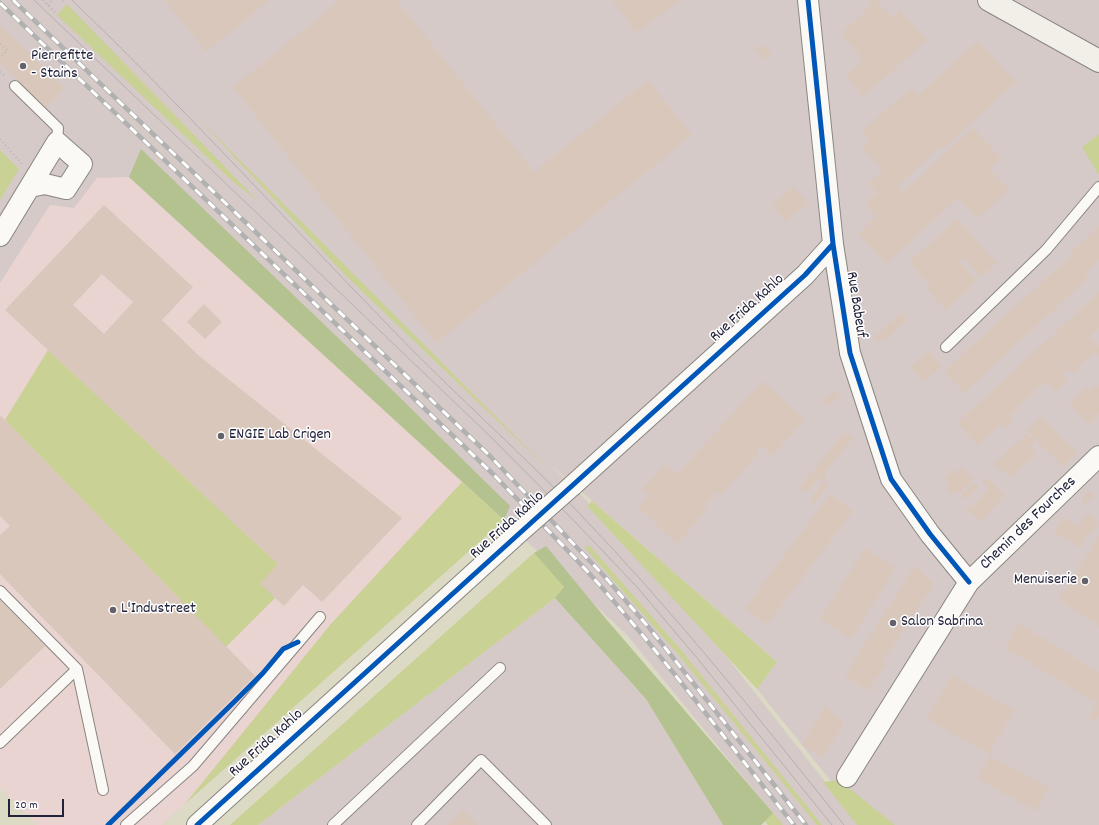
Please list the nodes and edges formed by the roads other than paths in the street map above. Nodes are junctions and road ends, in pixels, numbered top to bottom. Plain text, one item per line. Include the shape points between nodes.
1 (808, 0) edge
2 (989, 0) edge
3 (1099, 61) edge
4 (15, 86) dead end
5 (57, 142) junction
6 (1099, 187) edge
7 (30, 188) junction
8 (0, 236) edge
9 (833, 244) junction
10 (946, 347) dead end
11 (1099, 456) edge
12 (969, 582) junction
13 (0, 590) edge
14 (320, 617) dead end
15 (500, 668) dead end
16 (77, 670) junction
17 (0, 743) edge
18 (847, 777) dead end
19 (103, 790) dead end
20 (126, 825) edge
21 (197, 825) edge
22 (333, 825) edge
23 (417, 825) edge
24 (546, 825) edge

1 - 9 street, Rue Babeuf
2 - 3 main road
4 - 5 lane via 58,128
5 - 7 street
5 - 7 street via 82,164 66,189 44,184
6 - 10 lane via 1046,250
7 - 8 street
9 - 12 street, Rue Babeuf via 850,353 891,479 930,534
9 - 21 street, Rue Frida Kahlo, bridge via 805,275
11 - 12 street, Chemin des Fourches
12 - 18 street, Chemin des Fourches
13 - 16 lane
14 - 20 lane via 193,766
15 - 22 lane
16 - 17 lane
16 - 19 lane
23 - 24 lane via 481,760

